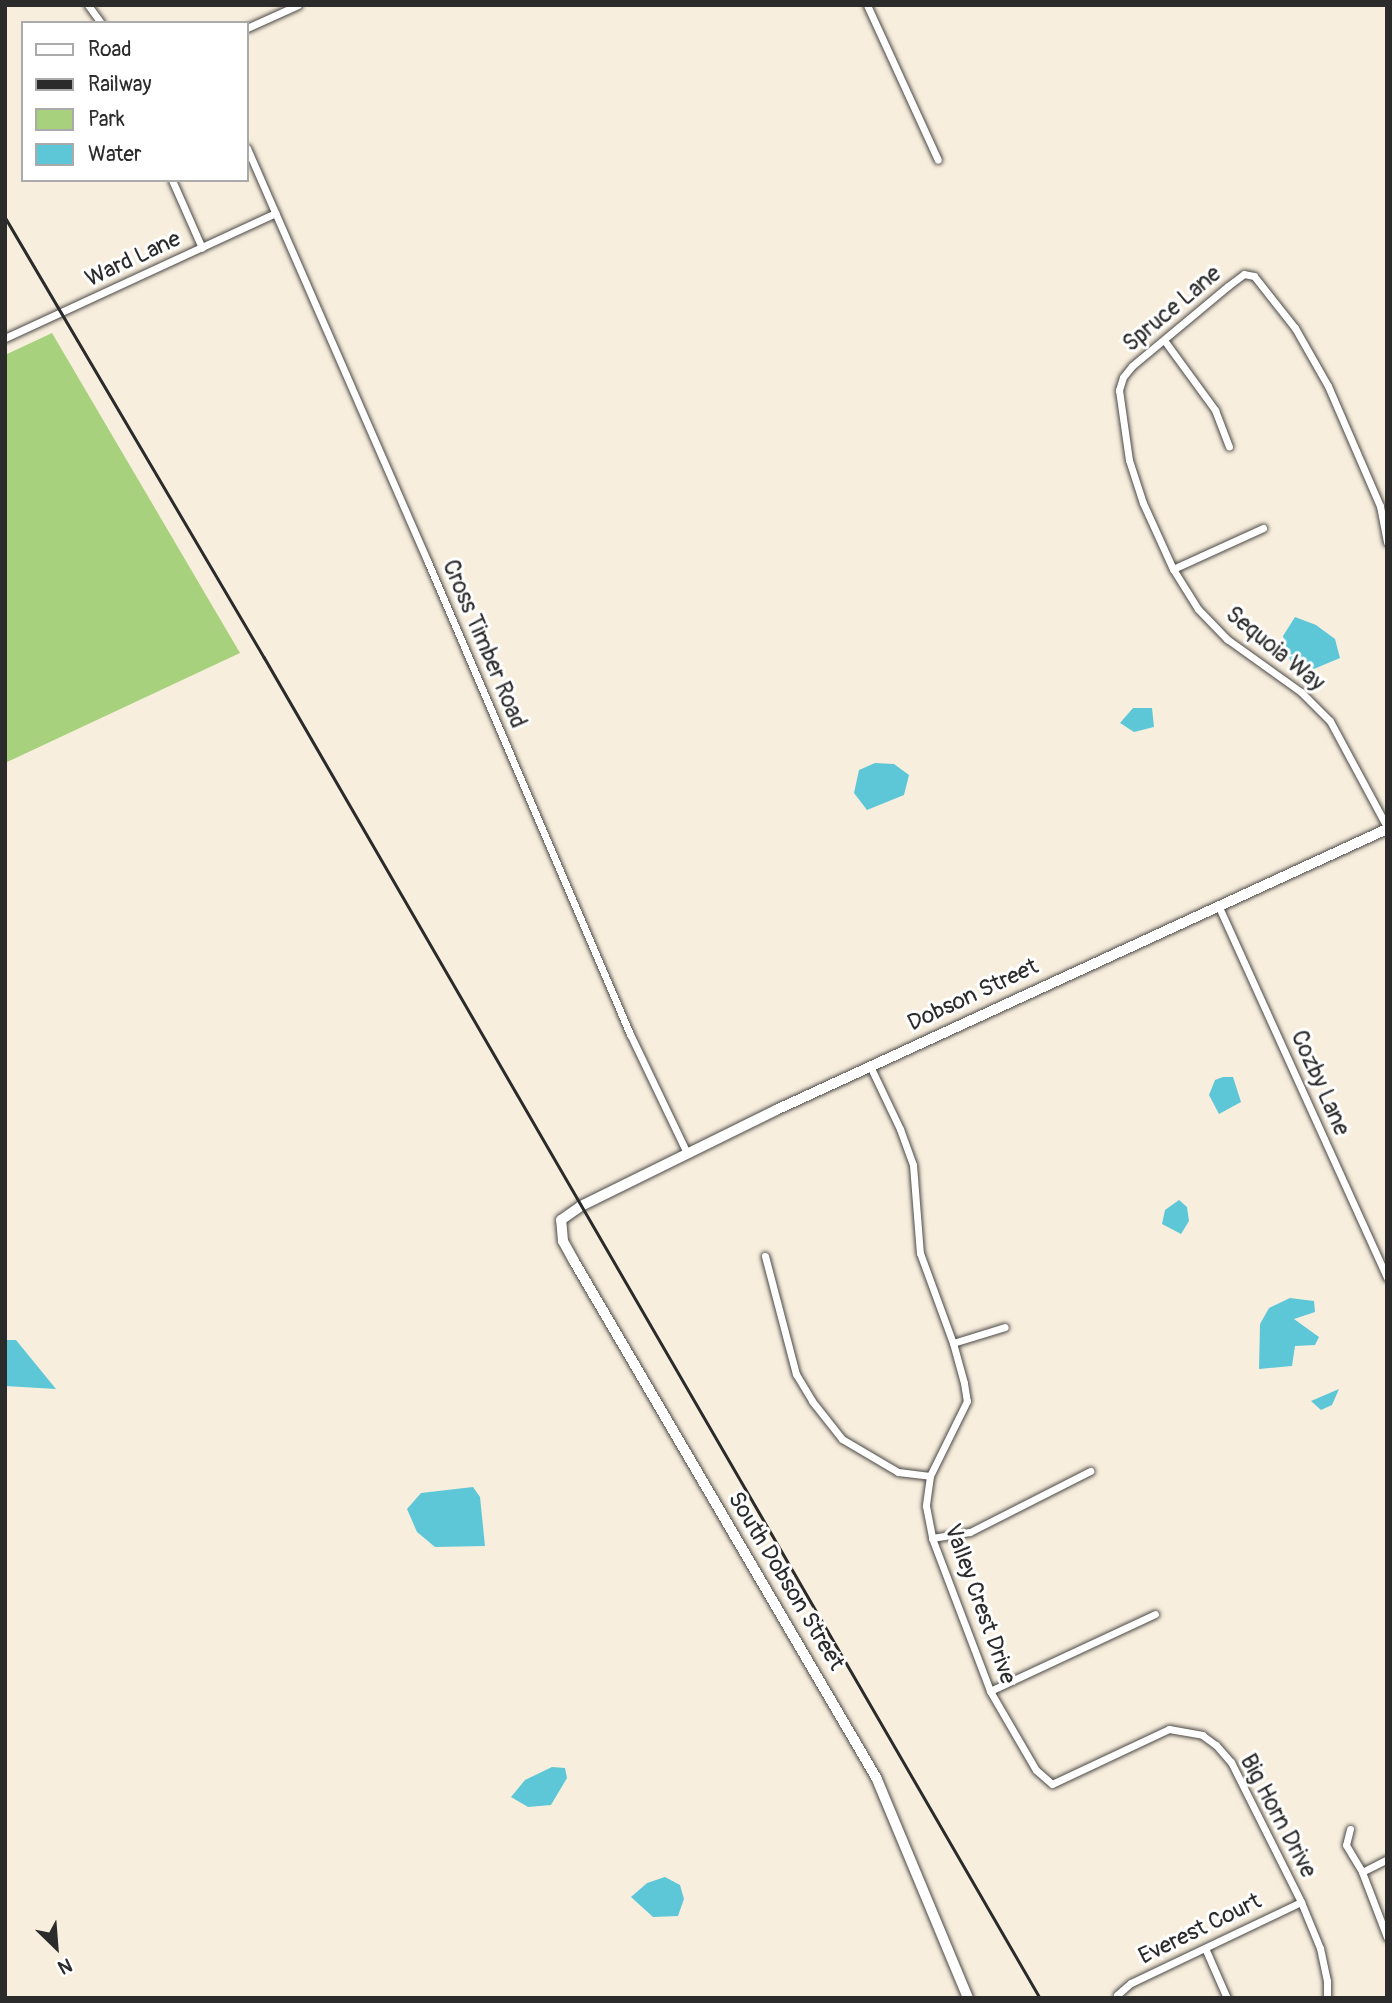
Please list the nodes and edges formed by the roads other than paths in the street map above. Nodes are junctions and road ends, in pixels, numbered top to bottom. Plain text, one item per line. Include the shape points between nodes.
1 (88, 5) edge
2 (298, 5) edge
3 (867, 5) edge
4 (100, 21) edge
5 (248, 28) edge
6 (248, 150) edge
7 (938, 160) dead end
8 (173, 182) edge
9 (275, 213) junction
10 (202, 248) junction
11 (5, 338) edge
12 (1164, 340) junction
13 (1123, 377) joint
14 (1229, 446) dead end
15 (1263, 528) dead end
16 (1387, 542) edge
17 (1173, 569) junction
18 (1387, 828) edge
19 (1218, 905) junction
20 (870, 1066) junction
21 (687, 1153) junction
22 (581, 1206) joint
23 (765, 1256) dead end
24 (1387, 1278) edge
25 (1005, 1327) dead end
26 (953, 1343) junction
27 (1090, 1471) dead end
28 (930, 1476) junction
29 (932, 1538) junction
30 (1155, 1614) dead end
31 (990, 1691) junction
32 (1052, 1784) joint
33 (1350, 1829) dead end
34 (1387, 1859) edge
35 (1362, 1872) junction
36 (1301, 1902) junction
37 (1387, 1937) edge
38 (1205, 1948) junction
39 (1117, 1995) dead end
40 (968, 1998) edge
41 (1227, 1998) edge
42 (1327, 1998) edge

1 - 4 street
2 - 5 street
3 - 7 street
6 - 9 street, Cross Timber Road
8 - 10 street
9 - 10 street, Ward Lane
9 - 21 street, Cross Timber Road via 629,1034
10 - 11 street, Ward Lane
12 - 13 street, Spruce Lane
12 - 14 street via 1215,410
12 - 16 street, Spruce Lane via 1248,274 1254,276 1295,328 1328,386 1380,506
13 - 17 street, Sequoia Way via 1119,390 1129,460
15 - 17 street
17 - 18 street, Sequoia Way via 1198,609 1227,639 1301,692 1329,721
18 - 19 street, Dobson Street
19 - 20 street, Dobson Street
19 - 24 street, Cozby Lane
20 - 21 street, Dobson Street
20 - 26 street, Valley Crest Drive via 913,1165 920,1253
21 - 22 street, Dobson Street
22 - 40 street, South Dobson Street via 561,1220 563,1241 877,1779
23 - 28 street via 796,1374 812,1401 842,1439 898,1472
25 - 26 street
26 - 28 street, Valley Crest Drive via 967,1401
27 - 29 street via 970,1532
28 - 29 street, Valley Crest Drive via 926,1506
29 - 31 street, Valley Crest Drive
30 - 31 street
31 - 32 street, Valley Crest Drive via 1036,1770
32 - 36 street, Big Horn Drive via 1169,1729 1202,1735 1231,1762
33 - 35 street via 1346,1845
34 - 35 street
35 - 37 street
36 - 38 street, Everest Court
36 - 42 street, Big Horn Drive via 1320,1948
38 - 39 street, Everest Court via 1131,1983
38 - 41 street

